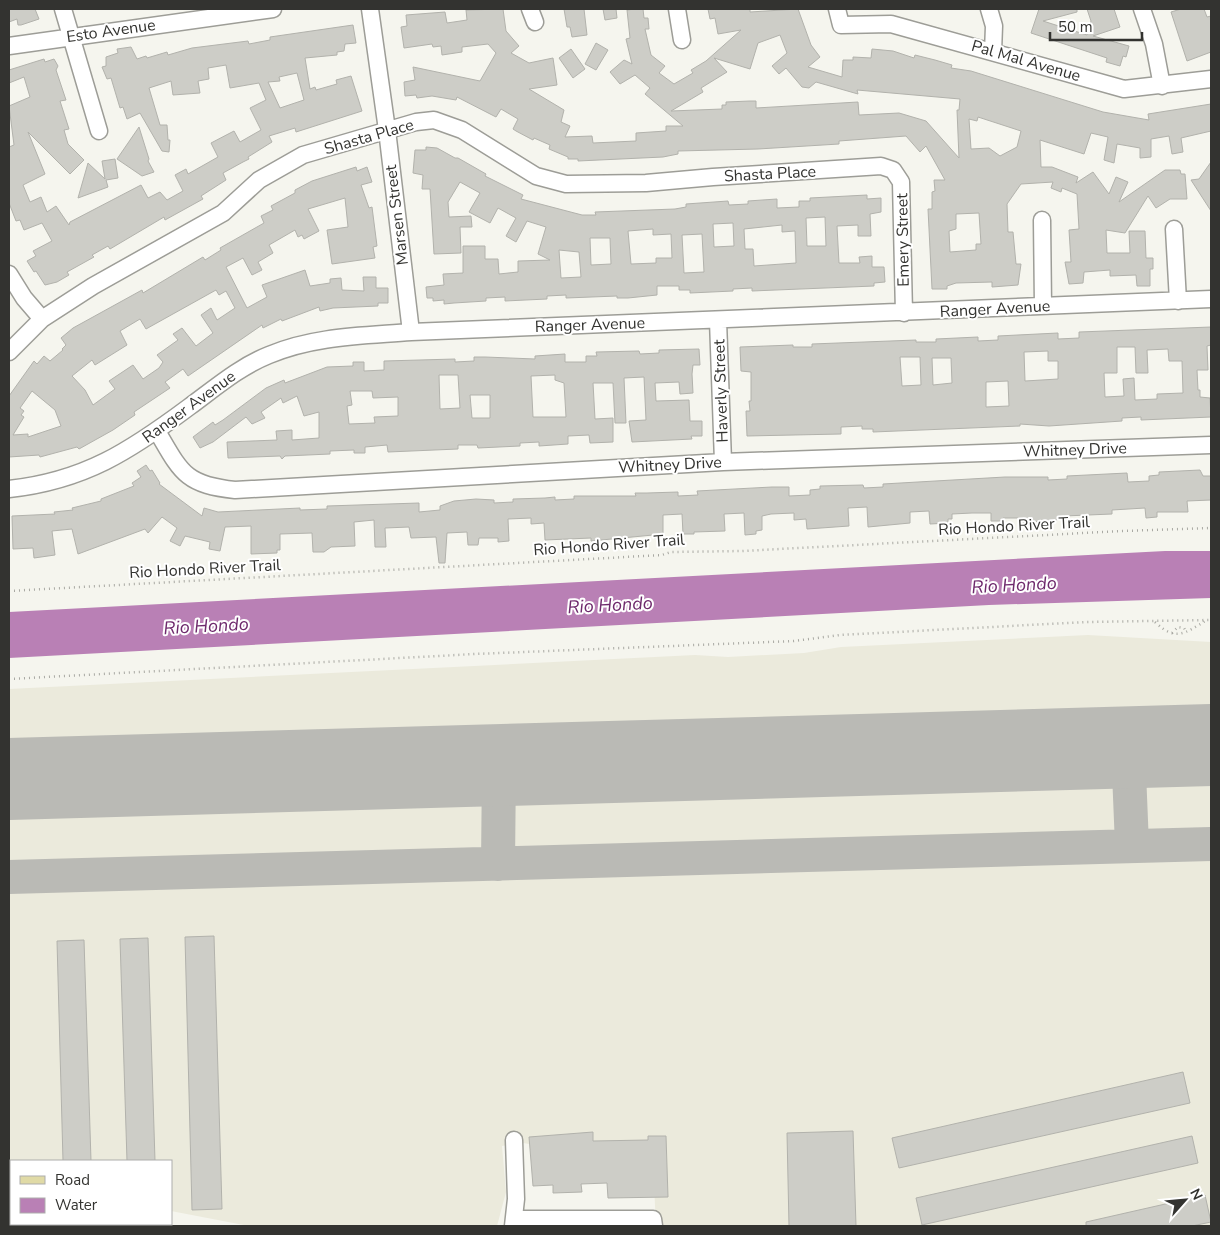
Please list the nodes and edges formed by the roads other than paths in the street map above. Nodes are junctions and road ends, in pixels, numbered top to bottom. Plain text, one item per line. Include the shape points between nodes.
1 (63, 9) edge
2 (273, 9) edge
3 (370, 9) edge
4 (677, 9) edge
5 (989, 9) edge
6 (1142, 9) edge
7 (219, 13) edge
8 (839, 17) edge
9 (71, 36) junction
10 (682, 40) dead end
11 (9, 46) edge
12 (993, 52) junction
13 (1211, 79) edge
14 (1162, 86) junction
15 (99, 130) dead end
16 (387, 130) junction
17 (893, 170) joint
18 (1042, 220) dead end
19 (1174, 229) dead end
20 (9, 274) edge
21 (1211, 299) edge
22 (1178, 300) junction
23 (1042, 306) junction
24 (904, 313) junction
25 (42, 319) junction
26 (718, 320) junction
27 (411, 332) junction
28 (9, 352) edge
29 (158, 431) junction
30 (1211, 445) edge
31 (723, 462) junction
32 (9, 490) edge
33 (514, 1140) dead end
34 (514, 1222) edge
35 (550, 1223) edge
36 (589, 1223) edge
37 (625, 1223) edge
38 (654, 1226) edge

1 - 9 street
2 - 7 street, Esto Avenue
3 - 16 street, Marsen Street
4 - 10 street
5 - 12 street via 994,26
6 - 14 street via 1154,44
7 - 9 street, Esto Avenue
8 - 12 street, Pal Mal Avenue via 891,24
9 - 11 street, Esto Avenue
9 - 15 street
12 - 14 street, Pal Mal Avenue via 1124,89
13 - 14 street, Pal Mal Avenue
16 - 17 street, Shasta Place via 434,120 462,130 536,176 566,184 646,183 881,166
16 - 25 street, Shasta Place via 303,156 259,180 223,213 93,286
16 - 27 street, Marsen Street
17 - 24 street, Emery Street via 901,182
18 - 23 street
19 - 22 street
20 - 25 street
21 - 22 street, Ranger Avenue
22 - 23 street, Ranger Avenue
23 - 24 street, Ranger Avenue
24 - 26 street, Ranger Avenue
25 - 28 street, Shasta Place
26 - 27 street, Ranger Avenue
26 - 31 street, Haverly Street
27 - 29 street, Ranger Avenue via 328,338 268,355 239,370
29 - 31 street, Whitney Drive via 192,481 210,488 235,490
29 - 32 street, Ranger Avenue via 114,458 76,476
30 - 31 street, Whitney Drive
33 - 34 street
34 - 35 street
35 - 36 street
36 - 37 street
37 - 38 street via 653,1219

